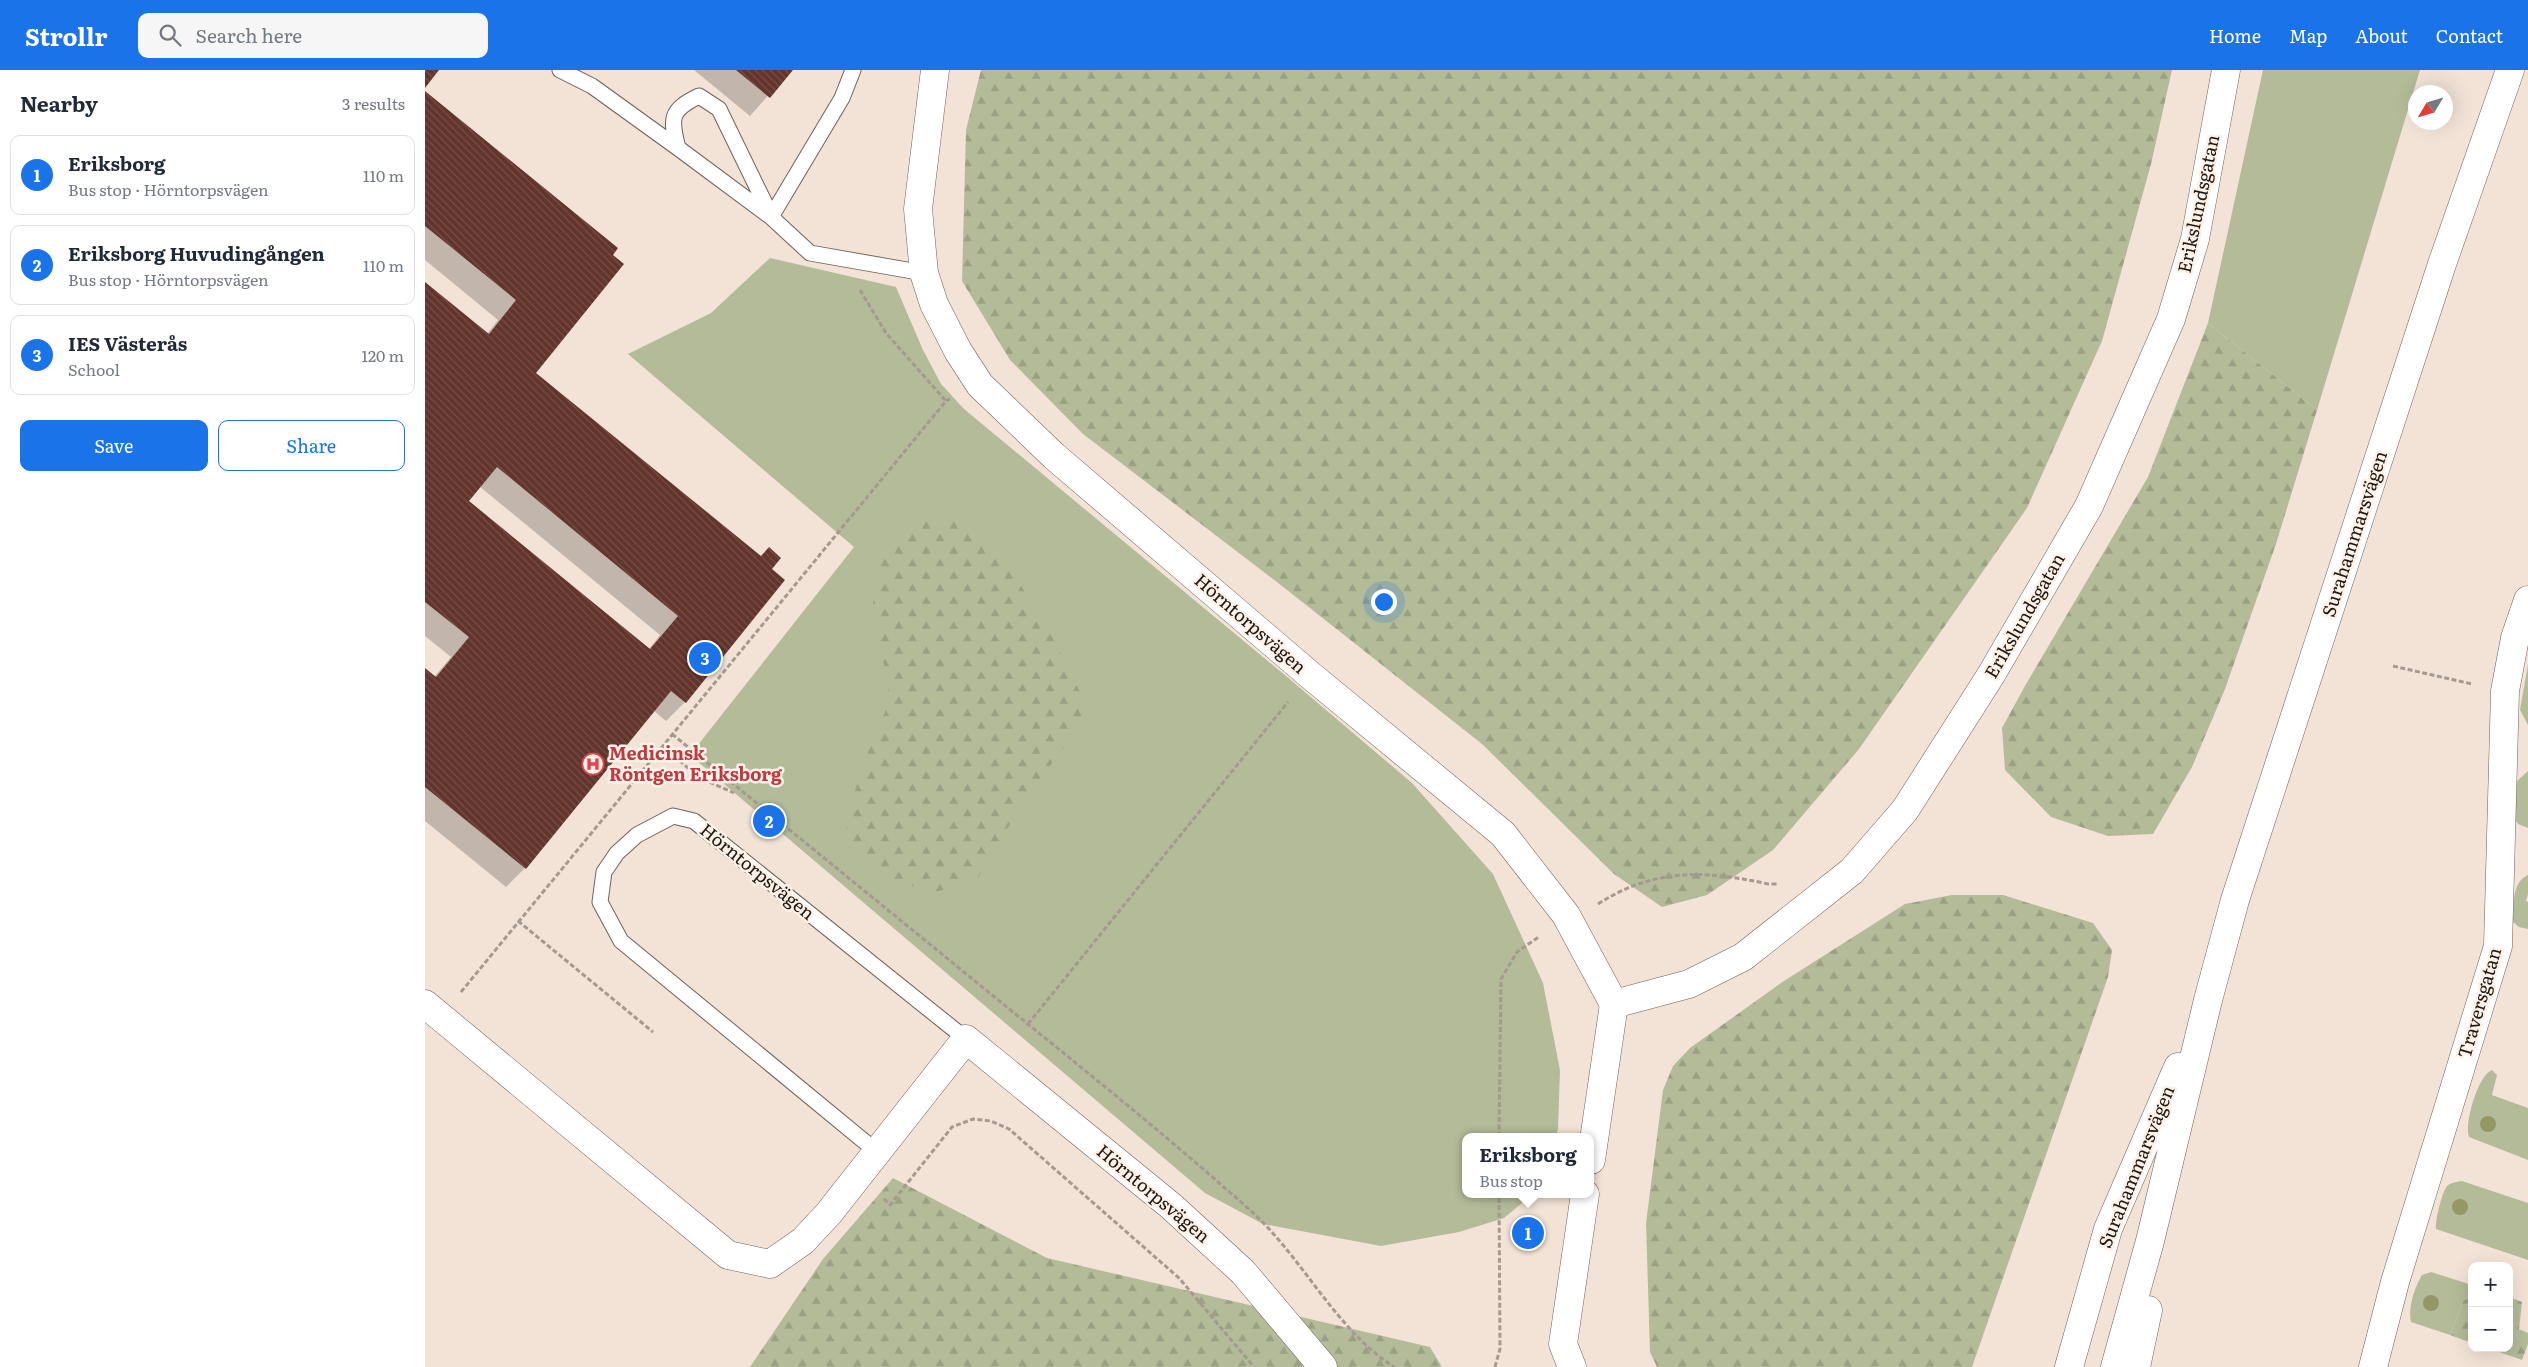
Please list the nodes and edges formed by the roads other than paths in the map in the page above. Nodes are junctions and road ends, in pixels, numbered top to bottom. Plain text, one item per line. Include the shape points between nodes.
1 (560, 70) edge
2 (853, 70) edge
3 (935, 70) edge
4 (2226, 70) edge
5 (2510, 70) edge
6 (678, 148) junction
7 (771, 217) junction
8 (923, 273) junction
9 (2528, 600) edge
10 (2208, 1000) junction
11 (1613, 1004) junction
12 (433, 1010) edge
13 (966, 1040) junction
14 (1594, 1139) edge
15 (876, 1151) junction
16 (1584, 1198) edge
17 (1323, 1367) edge
18 (1572, 1367) edge
19 (2069, 1367) edge
20 (2115, 1367) edge
21 (2135, 1367) edge
22 (2373, 1367) edge

1 - 6 lane via 592,86
2 - 7 lane via 842,98
3 - 8 street, Hörntorpsvägen via 919,208
4 - 11 street, Erikslundsgatan via 2195,239 2171,319 2089,506 1991,675 1905,810 1852,871 1743,957 1689,984
5 - 10 street, Surahammarsvägen via 2442,264 2235,900
6 - 7 lane
6 - 7 lane via 672,127 674,114 683,104 699,96 719,109
7 - 8 lane via 811,253
8 - 11 street, Hörntorpsvägen via 958,352 980,385 1054,456 1310,675 1503,834 1570,922
9 - 22 street, Traversgatan via 2515,638 2505,691 2498,946 2395,1282
10 - 19 street, Surahammarsvägen via 2108,1229
10 - 20 street, Surahammarsvägen
10 - 21 street via 2173,1203
11 - 14 street
12 - 15 street via 728,1255 770,1264 803,1241 829,1213
13 - 15 street
13 - 15 lane, Hörntorpsvägen via 694,821 673,816 637,835 617,853 604,872 601,902 621,941
13 - 17 street, Hörntorpsvägen via 1171,1206 1243,1272
16 - 18 street via 1563,1344

